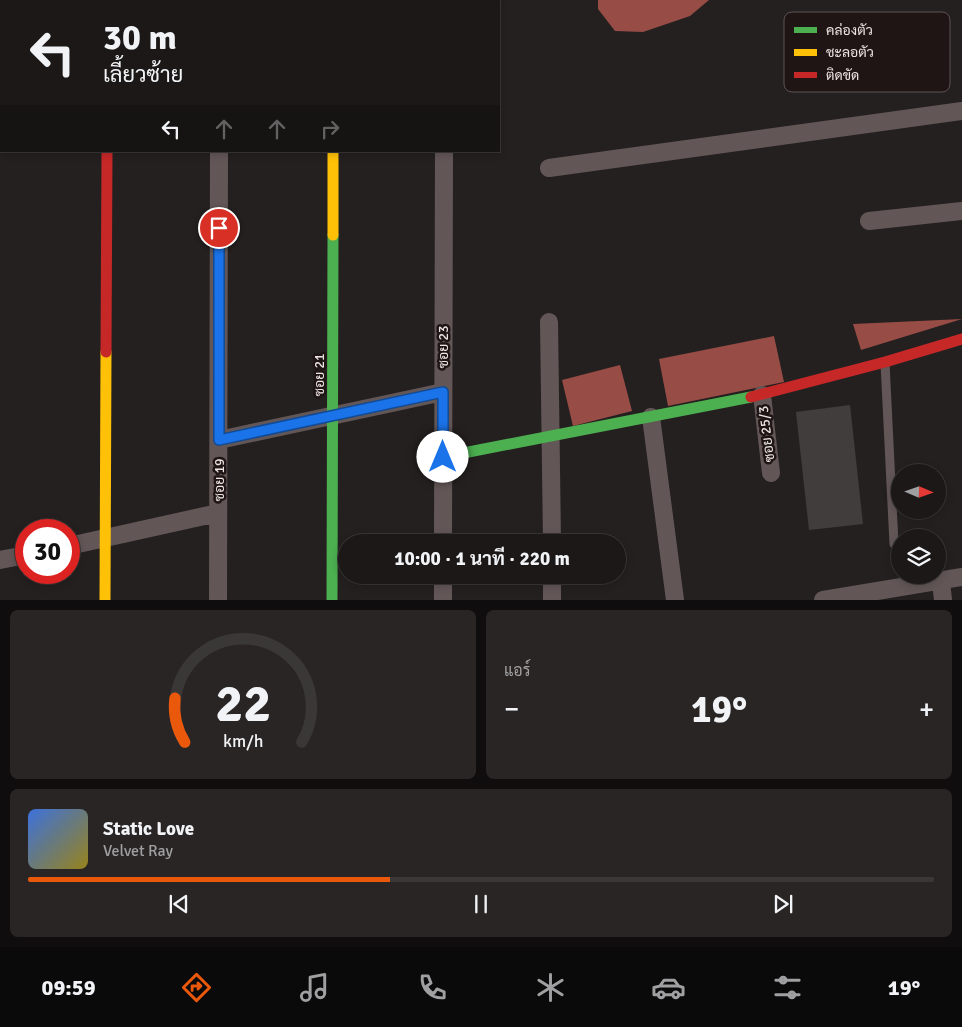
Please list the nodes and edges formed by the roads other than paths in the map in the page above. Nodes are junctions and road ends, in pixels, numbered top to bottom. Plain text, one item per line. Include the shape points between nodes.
1 (962, 111) edge
2 (107, 152) edge
3 (219, 152) edge
4 (333, 152) edge
5 (444, 152) edge
6 (549, 168) dead end
7 (962, 211) edge
8 (869, 221) dead end
9 (549, 322) dead end
10 (962, 339) edge
11 (885, 362) junction
12 (443, 392) junction
13 (762, 395) junction
14 (334, 414) junction
15 (651, 417) junction
16 (550, 436) junction
17 (219, 440) junction
18 (443, 457) junction
19 (771, 473) dead end
20 (218, 513) junction
21 (893, 529) edge
22 (443, 534) edge
23 (552, 534) edge
24 (106, 538) junction
25 (80, 544) edge
26 (15, 557) edge
27 (0, 560) edge
28 (962, 577) edge
29 (946, 580) edge
30 (443, 584) edge
31 (552, 584) edge
32 (922, 584) edge
33 (941, 584) edge
34 (106, 600) edge
35 (218, 600) edge
36 (332, 600) edge
37 (443, 600) edge
38 (552, 600) edge
39 (675, 600) edge
40 (823, 600) edge
41 (943, 600) edge

1 - 6 street
2 - 24 street
3 - 17 street, ซอย 19
4 - 14 street, ซอย 21
5 - 12 street, ซอย 23
7 - 8 street
9 - 16 street
10 - 11 street
11 - 13 street
11 - 21 lane
12 - 14 street
12 - 18 street, ซอย 23
13 - 15 street
13 - 19 street, ซอย 25/3
14 - 17 street
14 - 36 street, ซอย 21
15 - 16 street
15 - 39 street
16 - 18 street
16 - 23 street
17 - 20 street, ซอย 19
18 - 22 street, ซอย 23
20 - 24 street
20 - 35 street, ซอย 19
24 - 25 street
24 - 34 street
26 - 27 street
28 - 29 street
30 - 37 street
31 - 38 street
32 - 40 street
33 - 41 street

